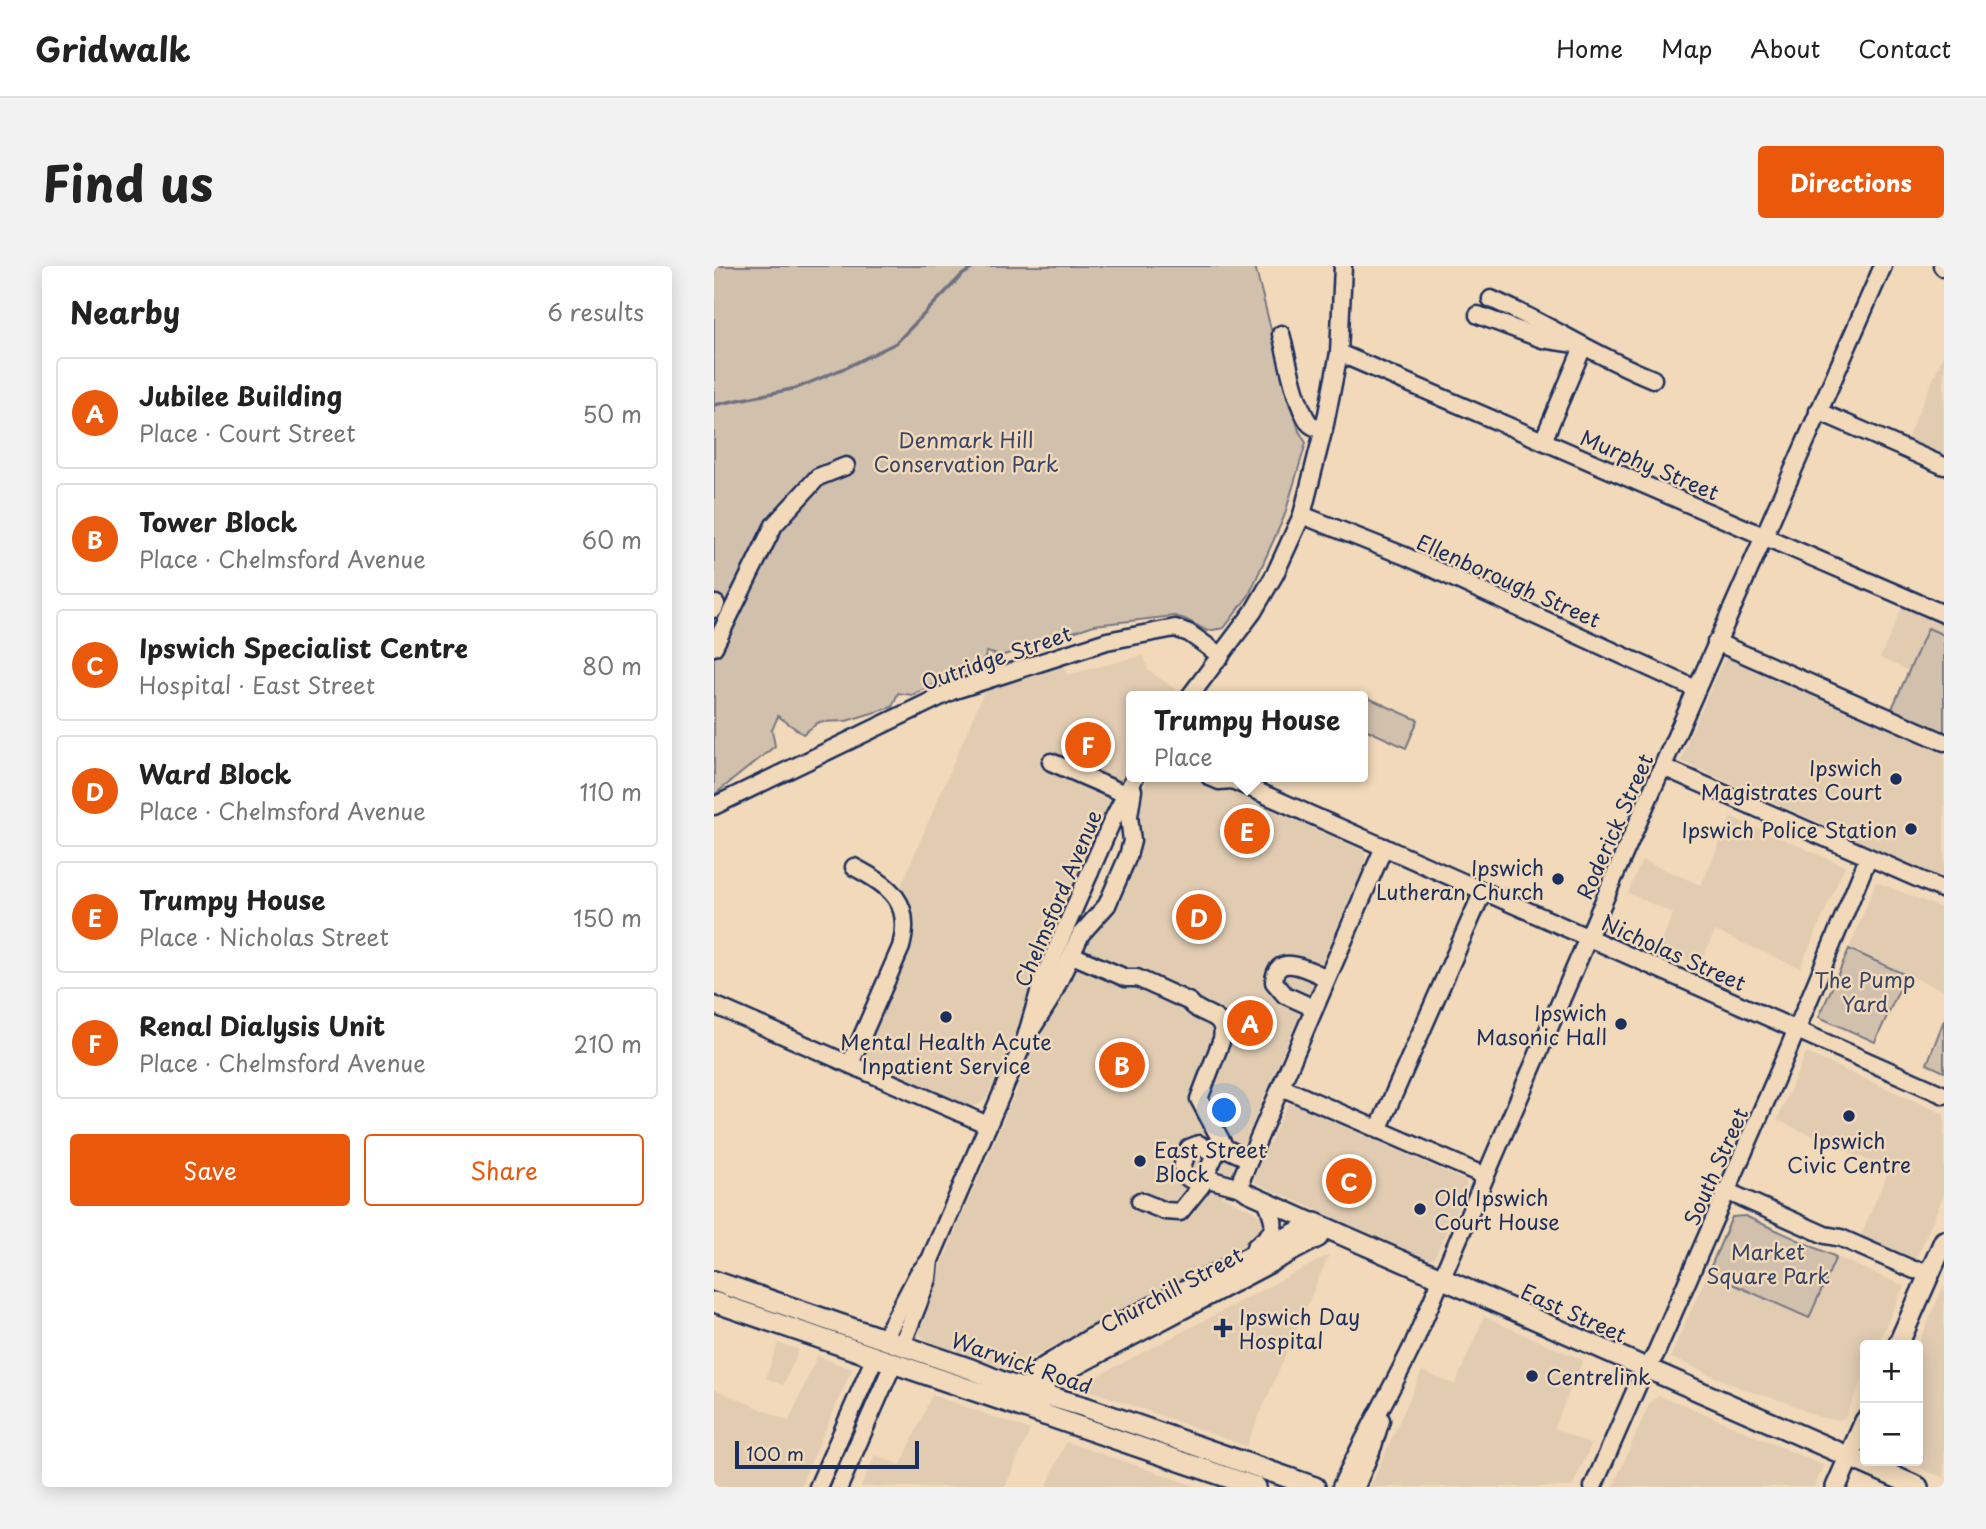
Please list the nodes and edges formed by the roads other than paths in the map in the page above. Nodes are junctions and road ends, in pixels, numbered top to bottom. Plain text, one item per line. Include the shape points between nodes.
1 (1343, 266) edge
2 (1883, 266) edge
3 (1491, 299) dead end
4 (1478, 315) dead end
5 (1281, 334) dead end
6 (1580, 345) junction
7 (1339, 353) junction
8 (1654, 379) dead end
9 (1818, 411) junction
10 (1324, 430) junction
11 (1543, 441) junction
12 (846, 466) dead end
13 (1944, 467) edge
14 (1302, 515) junction
15 (1764, 536) junction
16 (1944, 614) edge
17 (1716, 642) junction
18 (714, 647) edge
19 (1221, 656) junction
20 (1696, 689) junction
21 (1194, 691) edge
22 (1944, 741) edge
23 (1051, 762) dead end
24 (1663, 766) junction
25 (1132, 782) edge
26 (1134, 782) edge
27 (1240, 782) edge
28 (1125, 794) junction
29 (714, 806) edge
30 (1132, 844) junction
31 (1102, 845) junction
32 (1384, 847) junction
33 (1868, 858) junction
34 (854, 867) dead end
35 (1944, 890) edge
36 (1483, 891) junction
37 (1073, 911) junction
38 (1098, 916) junction
39 (1588, 937) junction
40 (1072, 955) junction
41 (1327, 978) junction
42 (714, 1004) edge
43 (1314, 1008) junction
44 (1795, 1030) junction
45 (1027, 1033) junction
46 (850, 1064) junction
47 (1281, 1087) junction
48 (1944, 1095) edge
49 (988, 1125) junction
50 (1378, 1130) junction
51 (1219, 1151) junction
52 (1249, 1159) junction
53 (1485, 1176) junction
54 (1204, 1181) junction
55 (1241, 1188) junction
56 (1727, 1191) junction
57 (1140, 1201) dead end
58 (1267, 1202) junction
59 (1323, 1227) junction
60 (1944, 1241) edge
61 (1244, 1259) junction
62 (1934, 1265) junction
63 (1442, 1279) junction
64 (714, 1281) edge
65 (714, 1302) edge
66 (1900, 1340) edge
67 (893, 1342) junction
68 (1057, 1358) junction
69 (884, 1361) junction
70 (1082, 1361) junction
71 (971, 1368) junction
72 (1648, 1369) junction
73 (1030, 1390) junction
74 (988, 1396) junction
75 (856, 1402) junction
76 (1385, 1404) junction
77 (1084, 1407) junction
78 (873, 1410) junction
79 (1045, 1415) junction
80 (1860, 1432) edge
81 (1849, 1457) junction
82 (1220, 1464) junction
83 (818, 1487) edge
84 (839, 1487) edge
85 (1256, 1487) edge
86 (1315, 1487) edge
87 (1341, 1487) edge
88 (1356, 1487) edge
89 (1593, 1487) edge
90 (1836, 1487) edge
91 (1918, 1487) edge

1 - 7 street
2 - 9 street, Roderick Street
3 - 6 street
4 - 6 street via 1542,339
5 - 10 street via 1309,422
6 - 8 street
6 - 11 street
7 - 10 street
7 - 11 street, Murphy Street
9 - 13 street
9 - 15 street, Roderick Street
10 - 14 street
11 - 15 street, Murphy Street
12 - 18 street via 818,477 774,525
14 - 19 street via 1264,593
14 - 20 street, Ellenborough Street via 1405,556
15 - 16 street, Murphy Street
15 - 17 street, Roderick Street
17 - 20 street, Roderick Street
17 - 22 street
19 - 21 street
19 - 29 street, Outridge Street via 1175,628 1107,641 951,691
20 - 24 street, Roderick Street
23 - 28 street
24 - 33 street
24 - 39 street, Roderick Street
25 - 28 street, Chelmsford Avenue
26 - 30 street, Chelmsford Avenue via 1129,816
27 - 32 street, Nicholas Street
28 - 31 street, Chelmsford Avenue
30 - 31 street via 1119,834
30 - 38 street, Chelmsford Avenue
31 - 37 street, Chelmsford Avenue
32 - 36 street, Nicholas Street
32 - 41 street
33 - 35 street
33 - 44 street, South Street
34 - 46 street via 888,887 905,919 901,947
36 - 39 street, Nicholas Street
36 - 50 street
37 - 38 street via 1083,918
37 - 45 street, Chelmsford Avenue via 1040,988
38 - 40 street, Chelmsford Avenue via 1085,928
39 - 44 street, Nicholas Street
39 - 53 street, Roderick Street
40 - 45 street, Chelmsford Avenue
40 - 51 street via 1129,979 1137,978 1218,1020 1222,1042 1199,1099
41 - 43 street
41 - 43 street via 1294,964 1275,972 1282,993
42 - 46 street
43 - 47 street
44 - 48 street, Nicholas Street
44 - 56 street, South Street
45 - 49 street, Chelmsford Avenue
46 - 49 street
47 - 50 street
47 - 52 street
49 - 67 street, Chelmsford Avenue via 930,1260 928,1279
50 - 53 street
51 - 52 street
51 - 54 street
51 - 54 street via 1196,1144 1187,1153 1183,1173 1188,1179
52 - 55 street
53 - 63 street, Roderick Street
54 - 55 street, East Street
54 - 57 street via 1179,1213
55 - 58 street, East Street
56 - 62 street via 1914,1270
56 - 72 street, South Street
58 - 59 street, East Street
58 - 61 street via 1274,1228
59 - 61 main road, Churchill Street
59 - 63 main road, East Street
59 - 70 main road, Churchill Street
60 - 62 main road
61 - 68 main road, Churchill Street
62 - 66 main road
63 - 72 main road, East Street
63 - 76 street, Roderick Street
64 - 67 main road, Warwick Road
65 - 69 main road, Warwick Road
67 - 69 main road
67 - 71 main road, Warwick Road
68 - 71 main road, Churchill Street via 1012,1373
68 - 73 main road, Churchill Street via 1038,1372
69 - 74 main road, Warwick Road
69 - 75 street
69 - 78 street
70 - 73 main road, Churchill Street
70 - 77 main road via 1065,1384 1069,1395
71 - 73 main road, Warwick Road
72 - 81 main road, East Street
72 - 89 street, South Street
73 - 74 main road via 1010,1397
73 - 77 main road, Warwick Road
73 - 79 main road via 1033,1405
74 - 79 main road, Warwick Road
75 - 78 street via 867,1401
75 - 83 street
76 - 87 street, Roderick Street via 1364,1436
76 - 88 street, Roderick Street
77 - 82 main road, Warwick Road
78 - 84 street
79 - 82 main road, Warwick Road
80 - 81 main road
81 - 90 main road
81 - 91 main road, East Street
82 - 85 main road, Warwick Road
82 - 86 main road, Warwick Road

